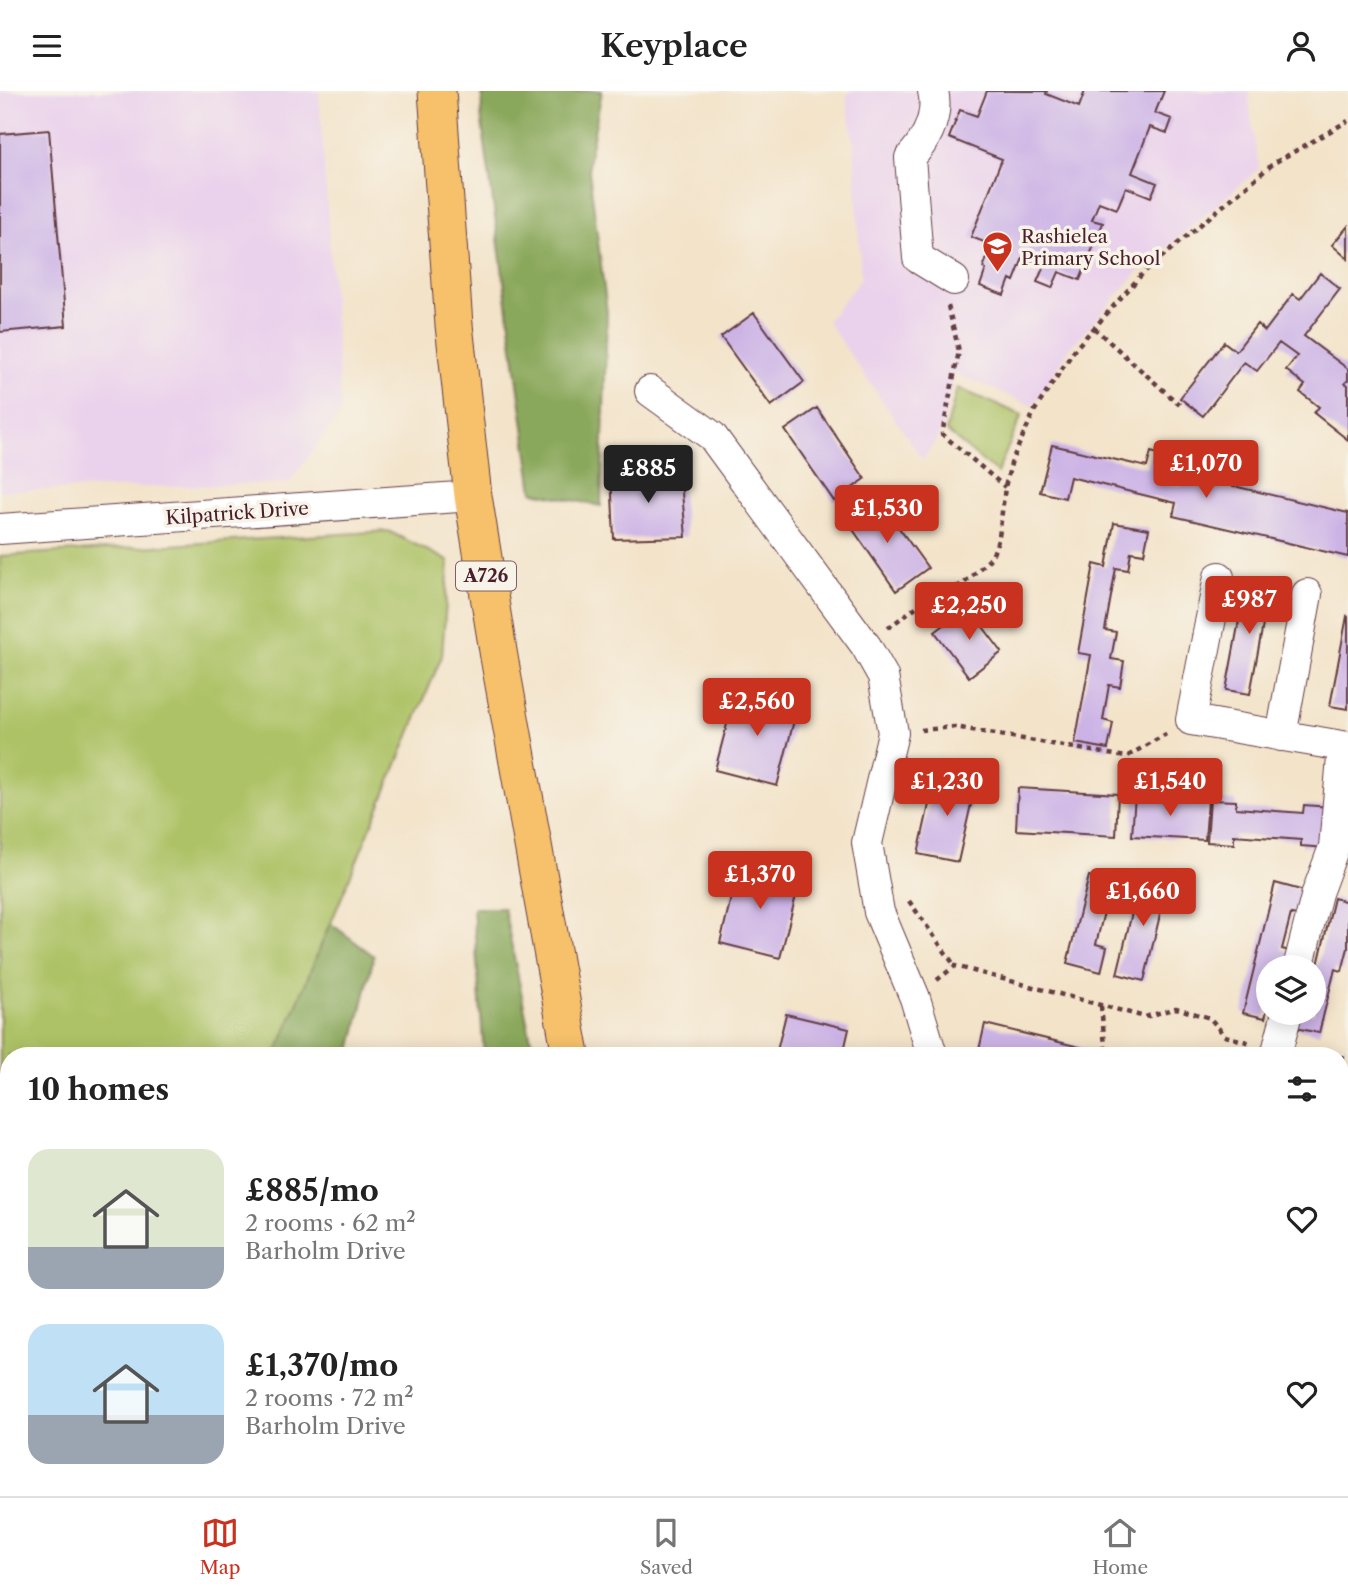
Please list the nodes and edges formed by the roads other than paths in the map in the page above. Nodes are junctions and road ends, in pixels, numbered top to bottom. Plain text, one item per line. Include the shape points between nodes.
1 (437, 91) edge
2 (933, 91) edge
3 (954, 280) road end
4 (650, 391) dead end
5 (473, 496) junction
6 (0, 529) edge
7 (1219, 577) dead end
8 (1307, 594) dead end
9 (1281, 736) junction
10 (1346, 747) edge
11 (1301, 955) edge
12 (1284, 1025) edge
13 (570, 1047) edge
14 (930, 1047) edge
15 (1278, 1047) edge

1 - 5 main road, A726 via 454,325
2 - 3 street via 936,104 930,126 910,158 918,258
4 - 14 street via 712,436 866,646 883,676 893,733 867,843 879,912 915,998
5 - 6 street, Kilpatrick Drive
5 - 13 main road, A726
7 - 9 street via 1191,720
8 - 9 street
9 - 10 street
10 - 11 street via 1334,847
12 - 15 street

